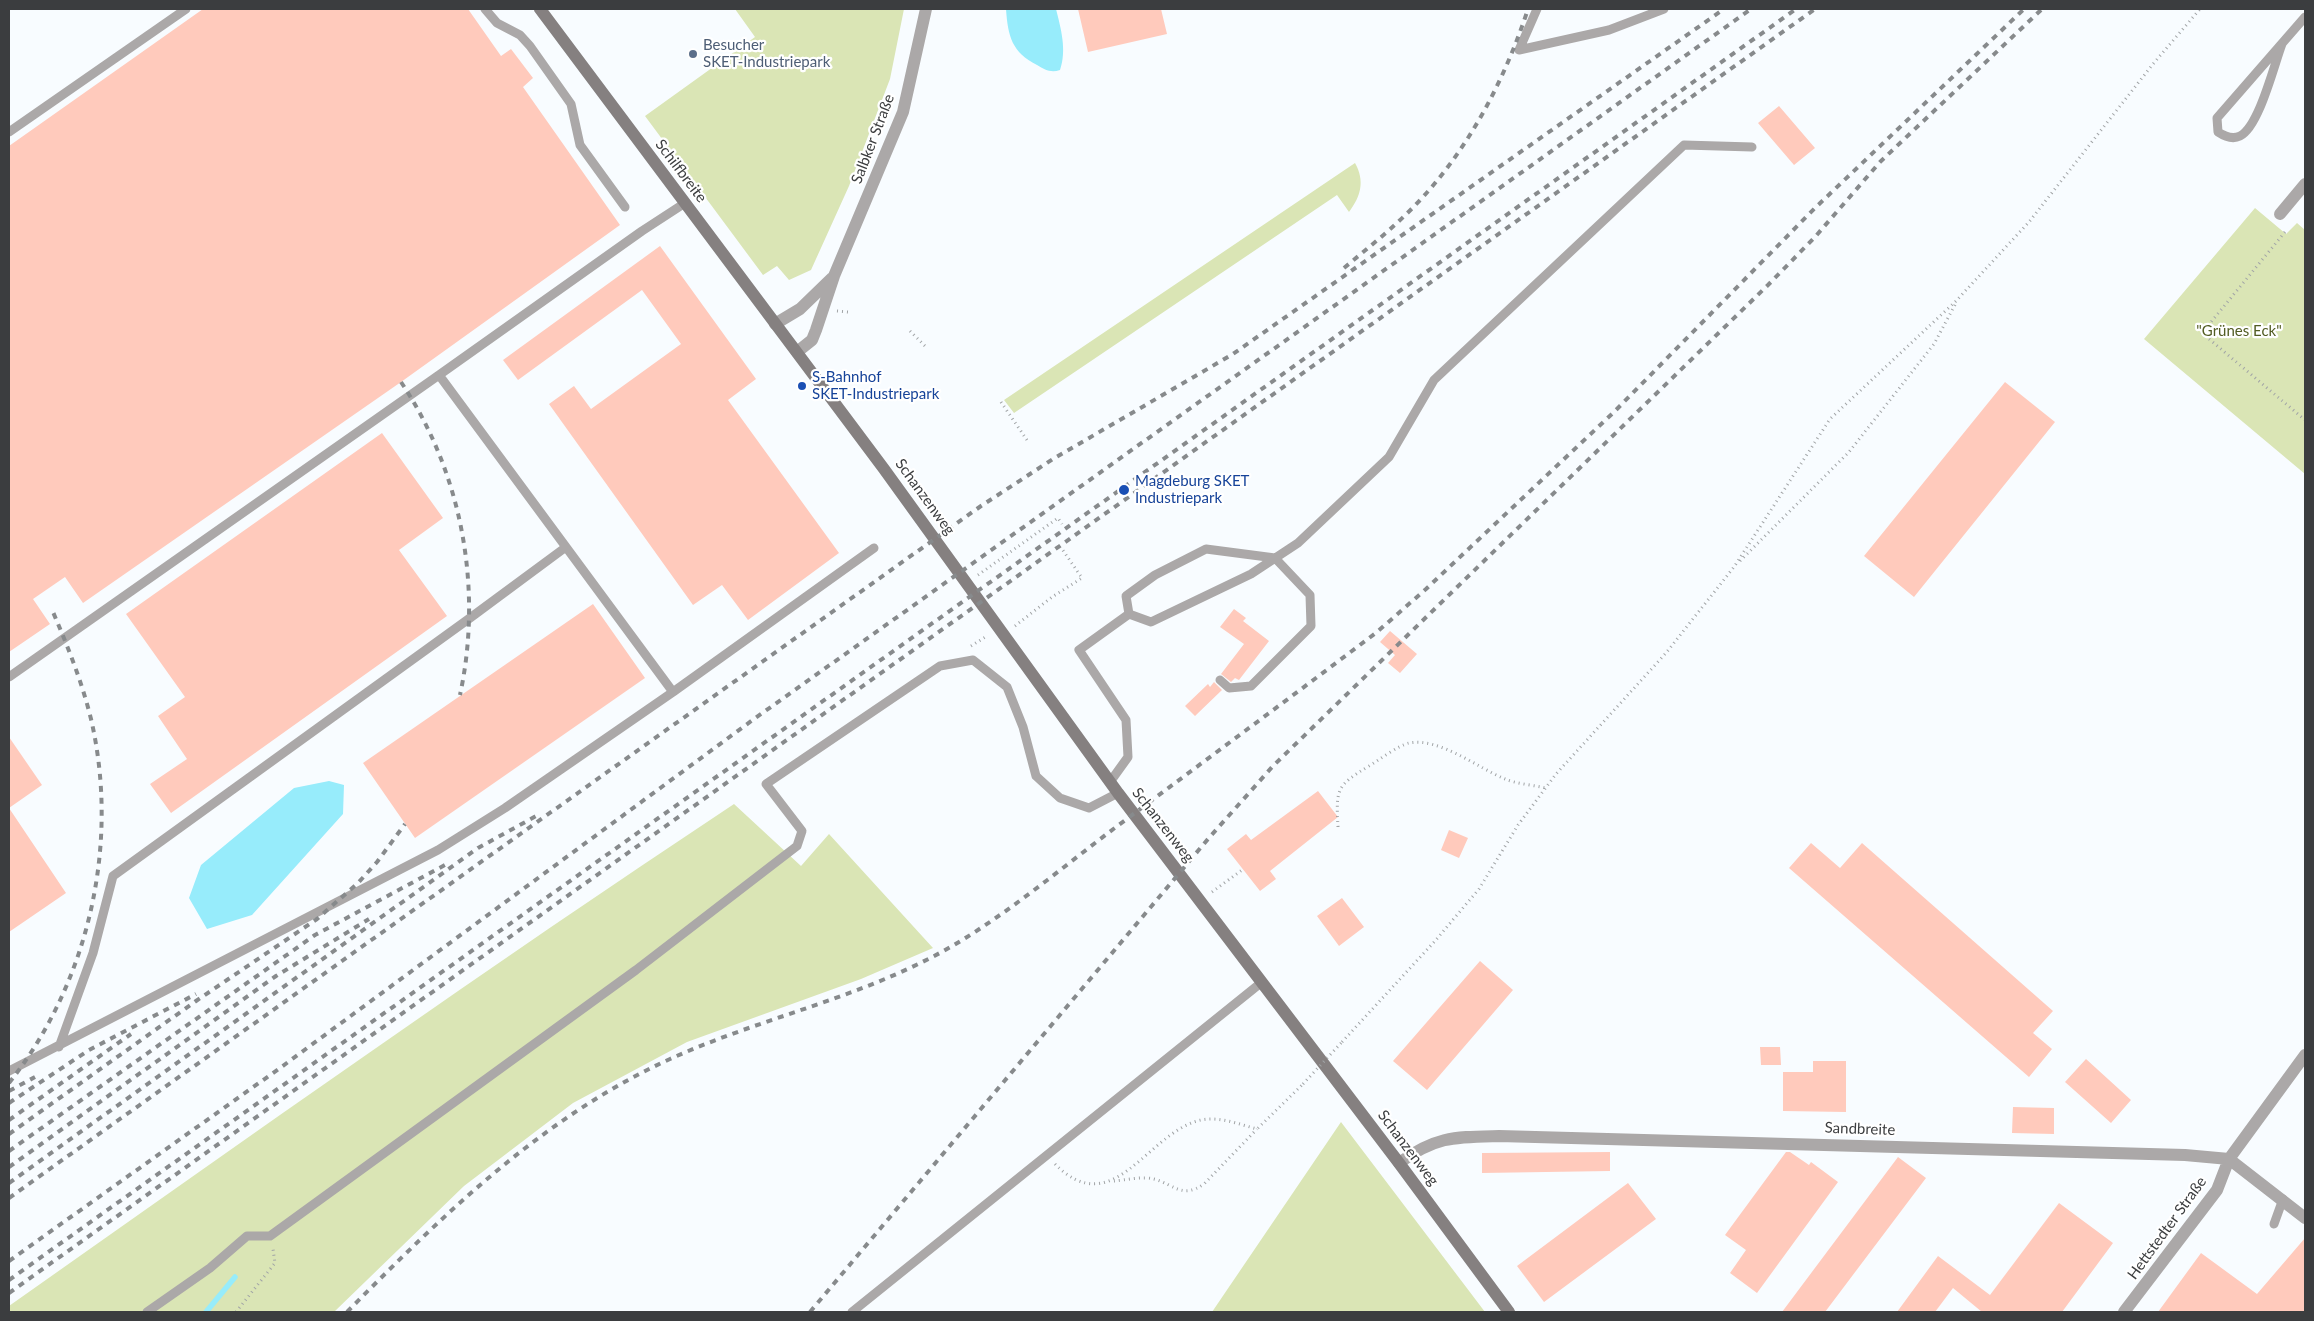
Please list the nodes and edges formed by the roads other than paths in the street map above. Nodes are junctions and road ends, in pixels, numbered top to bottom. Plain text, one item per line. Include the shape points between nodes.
1 (186, 9) edge
2 (485, 9) edge
3 (540, 9) edge
4 (926, 9) edge
5 (1537, 9) edge
6 (1664, 9) edge
7 (2305, 17) edge
8 (2282, 44) junction
9 (9, 132) edge
10 (1752, 147) dead end
11 (2305, 184) edge
12 (685, 203) junction
13 (625, 207) dead end
14 (2280, 214) dead end
15 (834, 276) junction
16 (775, 324) junction
17 (797, 352) junction
18 (439, 375) junction
19 (566, 547) junction
20 (874, 548) dead end
21 (1275, 558) junction
22 (1129, 614) junction
23 (9, 677) edge
24 (1220, 680) dead end
25 (674, 692) junction
26 (1110, 782) junction
27 (1118, 794) junction
28 (1262, 982) junction
29 (59, 1047) junction
30 (2305, 1055) edge
31 (9, 1071) edge
32 (2229, 1159) junction
33 (1399, 1163) junction
34 (2283, 1199) junction
35 (2305, 1218) edge
36 (2274, 1224) dead end
37 (147, 1312) edge
38 (852, 1312) edge
39 (1509, 1312) edge
40 (2124, 1312) edge

1 - 9 lane
2 - 13 lane via 497,23 523,37 542,62 571,104 580,145
3 - 12 main road, Schilfbreite
4 - 15 street, Salbker Straße via 903,112
5 - 6 lane via 1519,50 1609,30
7 - 8 lane
8 - 8 lane via 2254,122 2240,136 2227,138 2218,132 2217,118
10 - 21 lane via 1684,145 1434,380 1388,457 1298,543
11 - 14 street
12 - 16 main road, Schilfbreite
12 - 18 lane
15 - 16 street, Salbker Straße via 800,309
15 - 17 street, Salbker Straße via 812,340
16 - 17 main road, Schilfbreite
17 - 26 main road, Schanzenweg
18 - 19 lane
18 - 23 lane
19 - 25 lane
19 - 29 lane via 113,876 93,953
20 - 25 lane
21 - 22 lane via 1251,574 1151,622
21 - 22 lane via 1206,549 1155,575 1126,596
21 - 24 lane via 1310,594 1311,626 1251,686 1229,688
22 - 26 lane via 1079,650 1126,720 1128,756
25 - 29 lane via 438,850
26 - 27 main road, Schanzenweg
27 - 28 main road, Schanzenweg
27 - 37 lane via 1089,808 1060,798 1036,776 1023,727 1007,687 973,660 940,666 766,784 802,831 797,846 636,970 270,1236 247,1236 210,1268
28 - 33 main road, Schanzenweg
28 - 38 lane
29 - 31 lane
30 - 32 street, Hettstedter Straße
32 - 33 street, Sandbreite via 2185,1155 1499,1136 1458,1137 1430,1143
32 - 34 street
32 - 40 street, Hettstedter Straße via 2217,1190
33 - 39 main road, Schanzenweg
34 - 35 street
34 - 36 lane

